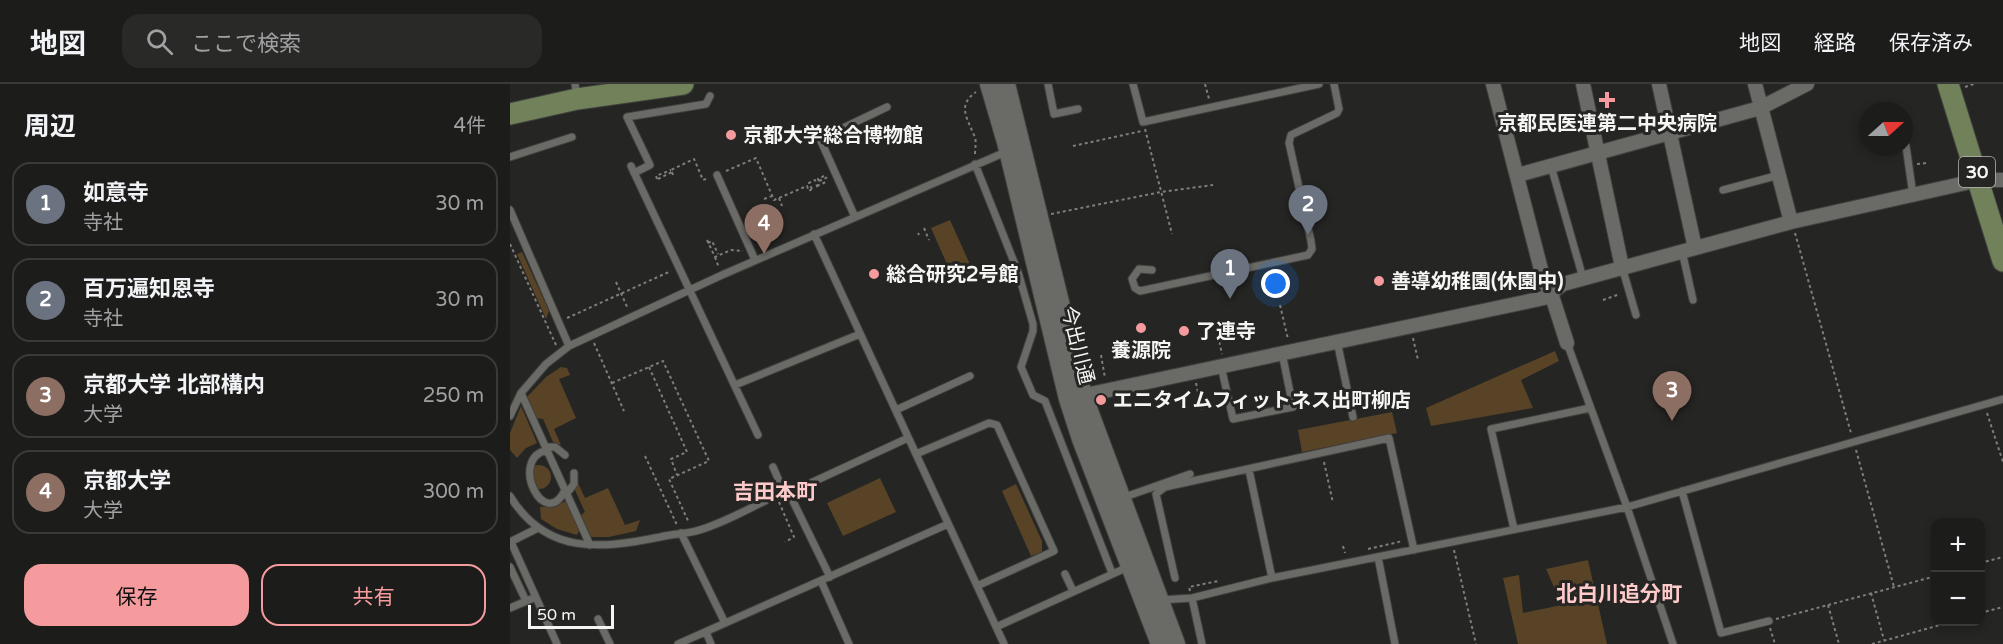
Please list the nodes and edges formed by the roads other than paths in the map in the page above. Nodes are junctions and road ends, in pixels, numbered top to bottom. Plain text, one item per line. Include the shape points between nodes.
1 (683, 84) edge
2 (1006, 84) edge
3 (1048, 84) edge
4 (1133, 84) edge
5 (1319, 84) edge
6 (1334, 84) edge
7 (1493, 84) edge
8 (1583, 84) edge
9 (1659, 84) edge
10 (1755, 84) edge
11 (1807, 84) edge
12 (1948, 84) edge
13 (985, 87) edge
14 (615, 89) edge
15 (576, 92) edge
16 (710, 96) dead end
17 (887, 107) dead end
18 (1760, 108) junction
19 (1078, 109) dead end
20 (510, 114) edge
21 (1669, 134) junction
22 (572, 137) dead end
23 (1008, 151) junction
24 (1598, 153) junction
25 (1907, 156) edge
26 (510, 157) edge
27 (975, 164) junction
28 (1551, 166) junction
29 (717, 175) road end
30 (1779, 175) junction
31 (1518, 176) junction
32 (1979, 180) junction
33 (2003, 180) edge
34 (1723, 190) dead end
35 (1913, 195) junction
36 (510, 210) edge
37 (855, 217) junction
38 (1791, 222) junction
39 (814, 234) junction
40 (1688, 249) junction
41 (755, 260) junction
42 (2003, 261) edge
43 (1622, 267) junction
44 (1152, 270) dead end
45 (1583, 279) junction
46 (691, 289) junction
47 (1551, 293) junction
48 (1693, 300) dead end
49 (1636, 315) dead end
50 (860, 334) junction
51 (1337, 341) junction
52 (1567, 342) joint
53 (569, 346) junction
54 (1286, 352) junction
55 (1223, 366) junction
56 (970, 376) dead end
57 (735, 385) junction
58 (521, 393) junction
59 (1075, 397) junction
60 (2003, 399) edge
61 (1590, 408) junction
62 (896, 410) junction
63 (510, 416) edge
64 (1353, 417) dead end
65 (758, 435) dead end
66 (908, 438) junction
67 (547, 450) junction
68 (916, 454) junction
69 (565, 455) dead end
70 (523, 463) dead end
71 (773, 467) dead end
72 (1249, 470) junction
73 (574, 472) dead end
74 (1190, 474) dead end
75 (1682, 491) junction
76 (512, 492) edge
77 (566, 492) junction
78 (787, 493) junction
79 (528, 496) dead end
80 (1120, 499) junction
81 (1627, 507) junction
82 (519, 511) junction
83 (510, 515) edge
84 (948, 524) junction
85 (538, 528) junction
86 (1514, 529) junction
87 (681, 533) junction
88 (510, 542) edge
89 (590, 545) junction
90 (1414, 549) junction
91 (1378, 557) junction
92 (1130, 566) junction
93 (510, 567) edge
94 (1112, 573) junction
95 (1065, 574) dead end
96 (830, 577) junction
97 (1175, 578) dead end
98 (1272, 578) junction
99 (821, 581) junction
100 (977, 586) junction
101 (1072, 591) junction
102 (536, 597) junction
103 (1192, 598) junction
104 (526, 601) junction
105 (1153, 602) junction
106 (510, 608) edge
107 (598, 619) dead end
108 (1768, 621) road end
109 (725, 623) junction
110 (996, 627) junction
111 (706, 632) junction
112 (557, 644) edge
113 (609, 644) edge
114 (678, 644) edge
115 (711, 644) edge
116 (849, 644) edge
117 (1004, 644) edge
118 (1160, 644) edge
119 (1176, 644) edge
120 (1202, 644) edge
121 (1395, 644) edge
122 (1673, 644) edge

1 - 14 main road
2 - 59 main road, 今出川通
3 - 19 lane via 1054,114
4 - 5 lane via 1143,122
6 - 44 lane via 1337,113 1291,135 1311,241 1308,255 1140,291 1134,288 1132,279 1139,269
7 - 31 street
8 - 24 street
9 - 21 street
10 - 18 street
11 - 18 street
12 - 32 main road, 30
13 - 23 main road, 今出川通
14 - 15 main road
15 - 20 main road
16 - 46 lane via 706,104 627,117 650,165 632,169
17 - 37 lane via 820,139
18 - 21 street
18 - 30 street
21 - 24 street
21 - 40 street
22 - 26 lane
23 - 27 lane
23 - 59 main road, 今出川通
24 - 28 street
24 - 43 street
25 - 35 lane
27 - 37 lane
27 - 94 lane via 1018,272 1033,324 1021,368 1033,395 1045,401
28 - 31 street
28 - 45 lane
29 - 41 lane
30 - 34 lane
30 - 38 street
31 - 47 street via 1544,281
32 - 33 street
32 - 35 street
32 - 42 main road, 30
35 - 38 street
36 - 53 lane
37 - 39 lane
38 - 40 street
39 - 41 lane
39 - 50 lane
40 - 43 street
40 - 48 lane
41 - 46 lane
43 - 45 street
43 - 49 lane
45 - 47 street via 1563,284
46 - 53 lane
46 - 57 lane
47 - 51 street via 1544,298
47 - 52 street
50 - 57 lane
50 - 62 lane
51 - 54 street
51 - 64 lane
52 - 61 lane
53 - 58 lane
54 - 55 street
54 - 55 lane via 1293,408 1233,419
55 - 59 street
56 - 62 lane
57 - 65 lane
58 - 63 lane
58 - 67 lane
59 - 80 main road, 今出川通
59 - 92 main road, 今出川通 via 1080,439
60 - 75 lane
61 - 81 lane
61 - 86 lane via 1491,429
62 - 66 lane
66 - 68 lane
66 - 78 lane
67 - 69 lane via 555,447
67 - 70 lane via 536,452
67 - 77 lane
68 - 84 lane
68 - 100 lane via 989,423 997,425 1055,554
71 - 78 lane
72 - 90 lane via 1389,438
72 - 97 lane via 1166,487 1156,494
72 - 98 lane
73 - 77 lane via 574,484
74 - 80 lane
75 - 81 lane
75 - 108 lane via 1721,633
76 - 82 lane
77 - 79 lane via 560,498 543,502
77 - 89 lane
78 - 87 lane
78 - 96 lane
80 - 105 main road, 今出川通
81 - 86 lane
81 - 122 lane
82 - 83 lane
82 - 85 lane
84 - 96 lane
84 - 100 lane
85 - 88 lane
85 - 89 lane via 572,544
86 - 90 lane
87 - 89 lane
87 - 109 lane
88 - 102 lane
90 - 91 lane
91 - 98 lane
91 - 121 lane
92 - 94 lane
92 - 105 main road, 今出川通
93 - 104 lane
94 - 101 lane
95 - 101 lane
96 - 99 lane
98 - 103 lane
99 - 109 lane
99 - 116 lane
100 - 110 lane
101 - 110 lane
102 - 104 lane
102 - 112 lane
103 - 105 lane
103 - 120 lane
104 - 106 lane
105 - 118 main road, 今出川通
105 - 119 main road, 今出川通
107 - 113 lane
109 - 111 lane
110 - 117 lane
111 - 114 lane
111 - 115 lane

